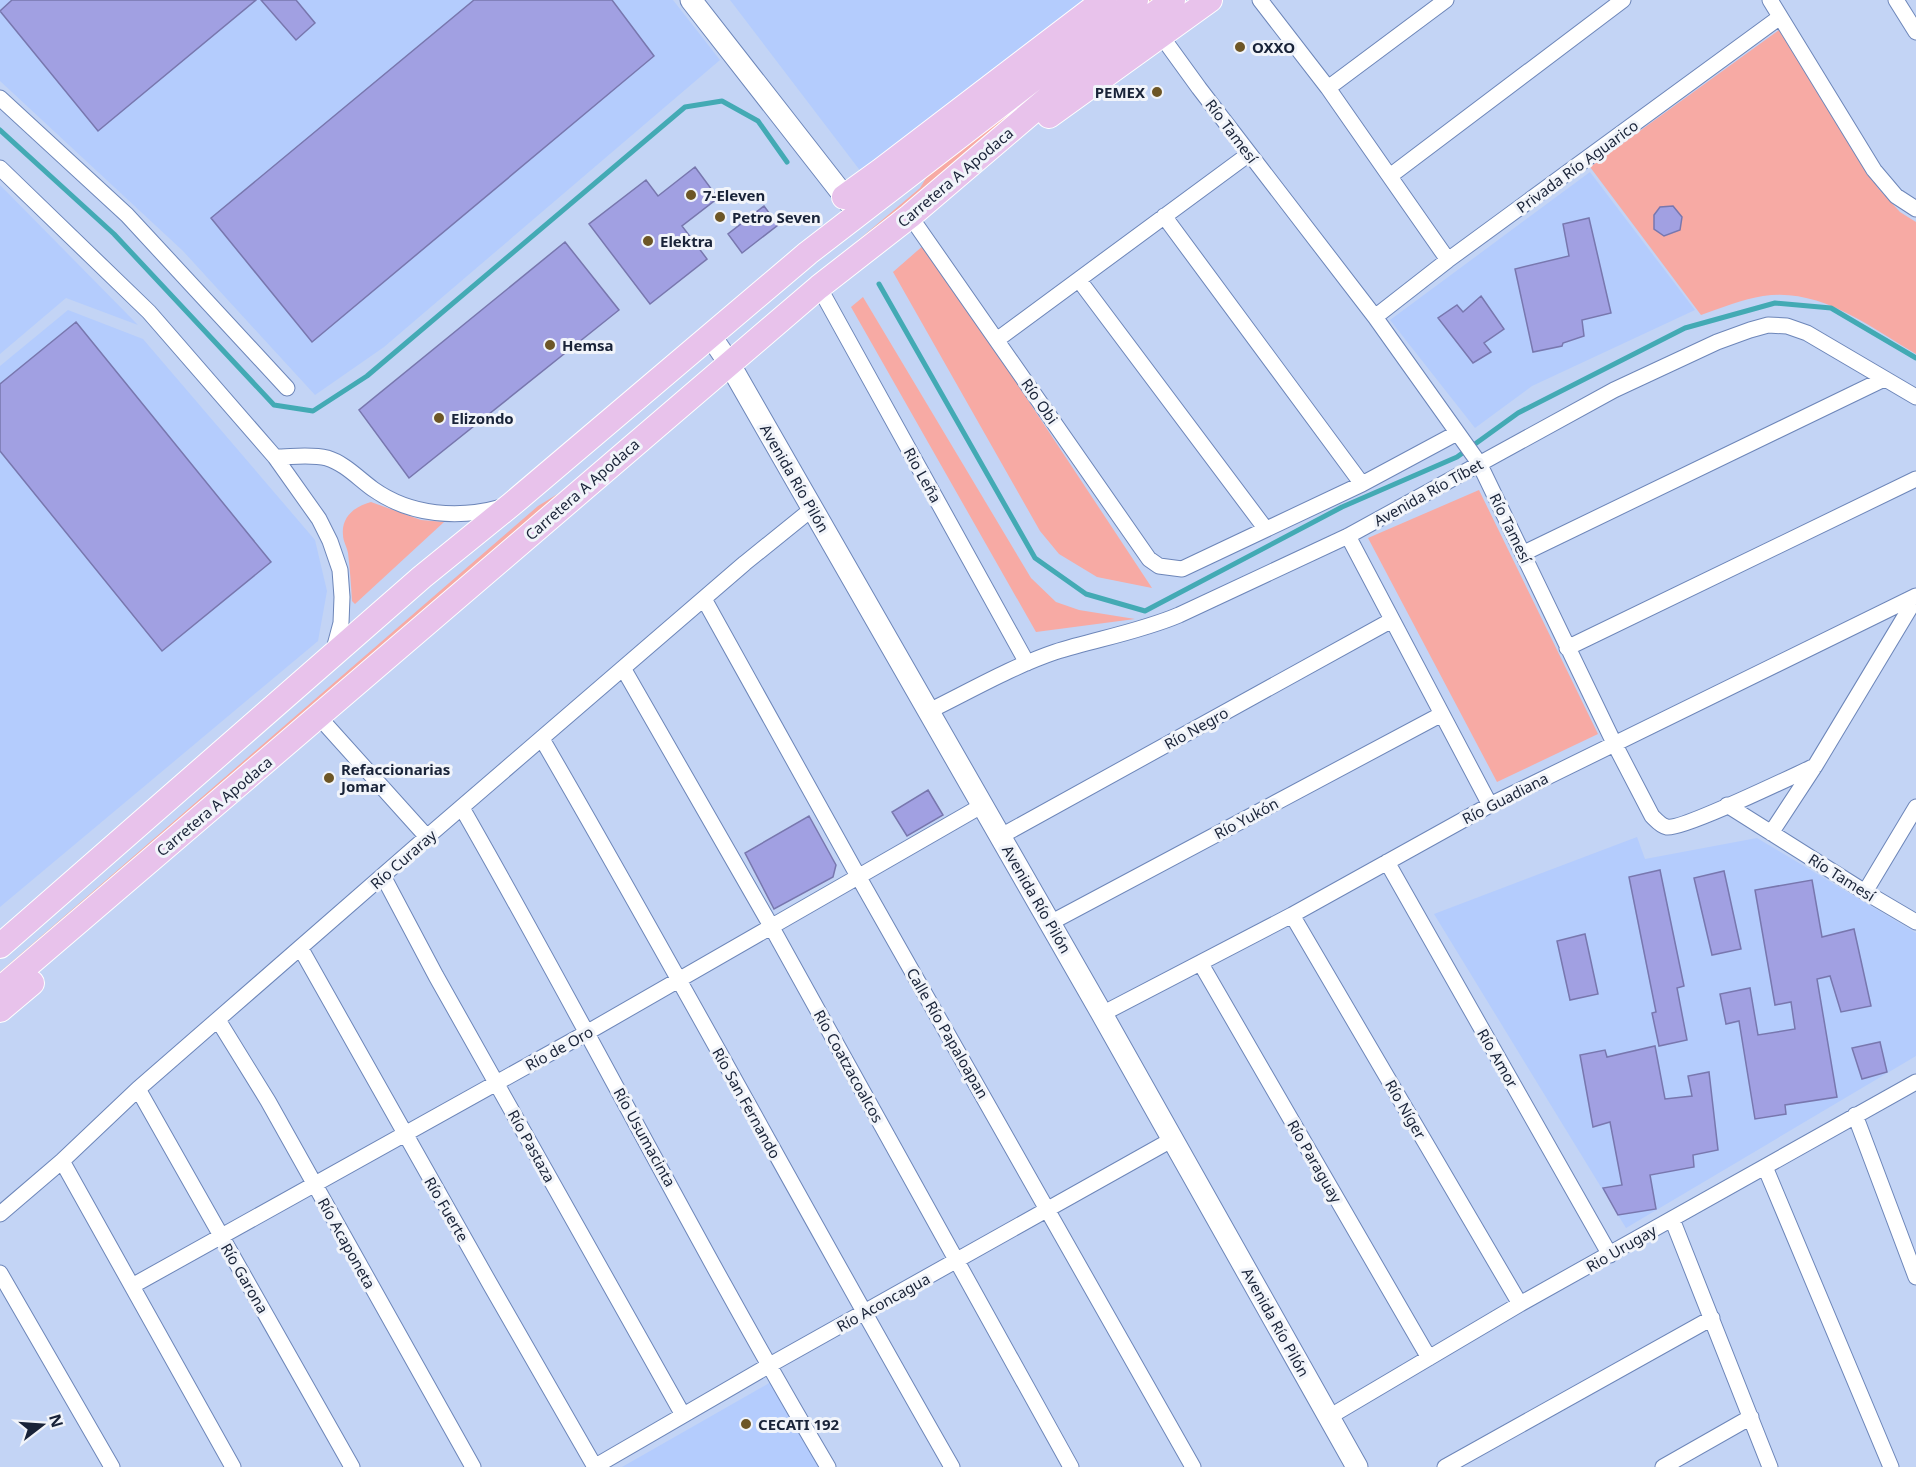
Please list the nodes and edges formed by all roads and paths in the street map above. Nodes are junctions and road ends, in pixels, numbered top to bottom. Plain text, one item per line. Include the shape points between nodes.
1 (691, 0) edge
2 (1104, 0) edge
3 (1173, 0) edge
4 (1210, 0) edge
5 (1260, 0) edge
6 (1446, 0) edge
7 (1623, 0) edge
8 (1770, 0) edge
9 (1896, 0) edge
10 (1780, 17) junction
11 (1149, 18) edge
12 (1916, 32) edge
13 (1328, 88) junction
14 (0, 98) edge
15 (1249, 154) junction
16 (0, 168) edge
17 (1390, 176) junction
18 (844, 196) junction
19 (1914, 205) edge
20 (860, 215) junction
21 (910, 216) junction
22 (1164, 216) junction
23 (1448, 260) junction
24 (1079, 280) junction
25 (819, 287) junction
26 (1375, 316) junction
27 (710, 335) junction
28 (998, 339) junction
29 (729, 363) junction
30 (1884, 379) junction
31 (287, 388) dead end
32 (1916, 397) edge
33 (1460, 436) junction
34 (275, 457) junction
35 (1477, 460) junction
36 (1916, 479) edge
37 (1362, 484) junction
38 (512, 504) junction
39 (812, 509) junction
40 (1265, 528) junction
41 (1348, 536) junction
42 (1524, 553) junction
43 (1916, 597) edge
44 (704, 598) junction
45 (1392, 620) junction
46 (1567, 648) junction
47 (332, 656) junction
48 (1027, 663) junction
49 (623, 668) junction
50 (929, 711) junction
51 (1442, 714) junction
52 (324, 723) junction
53 (542, 739) junction
54 (1614, 743) junction
55 (1815, 766) junction
56 (983, 805) junction
57 (1490, 805) junction
58 (1727, 805) junction
59 (1916, 807) edge
60 (462, 808) junction
61 (1771, 833) junction
62 (1001, 836) junction
63 (427, 837) junction
64 (1387, 862) junction
65 (383, 876) junction
66 (858, 876) junction
67 (1864, 892) junction
68 (1292, 915) junction
69 (1916, 922) edge
70 (1050, 923) junction
71 (771, 926) junction
72 (0, 946) edge
73 (301, 949) junction
74 (1201, 964) junction
75 (679, 980) junction
76 (0, 989) edge
77 (0, 1010) edge
78 (1102, 1014) junction
79 (218, 1020) junction
80 (588, 1032) junction
81 (496, 1082) junction
82 (1916, 1082) edge
83 (138, 1089) junction
84 (1855, 1115) junction
85 (405, 1134) junction
86 (1173, 1139) junction
87 (62, 1161) junction
88 (1765, 1167) junction
89 (314, 1184) junction
90 (1048, 1210) junction
91 (0, 1214) edge
92 (1672, 1219) junction
93 (221, 1235) junction
94 (1610, 1255) junction
95 (956, 1261) junction
96 (0, 1273) edge
97 (1916, 1277) edge
98 (132, 1286) junction
99 (1520, 1304) junction
100 (864, 1314) junction
101 (1712, 1318) junction
102 (1429, 1358) junction
103 (768, 1366) junction
104 (683, 1415) junction
105 (1329, 1417) junction
106 (1751, 1417) junction
107 (112, 1467) edge
108 (233, 1467) edge
109 (352, 1467) edge
110 (473, 1467) edge
111 (595, 1467) edge
112 (828, 1467) edge
113 (952, 1467) edge
114 (1071, 1467) edge
115 (1193, 1467) edge
116 (1357, 1467) edge
117 (1445, 1467) edge
118 (1663, 1467) edge
119 (1770, 1467) edge
120 (1891, 1467) edge

1 - 18 main road
2 - 18 main road
3 - 11 main road, Carretera A Apodaca
4 - 11 main road
5 - 13 street
6 - 13 street
7 - 17 street
8 - 10 street
9 - 12 street
10 - 19 street via 1874,170 1896,196
10 - 23 street, Privada Río Aguarico
11 - 15 street, Río Tamesí
11 - 20 main road, Carretera A Apodaca
11 - 21 main road, Carretera A Apodaca via 1019,138 979,158
13 - 17 street
14 - 31 street via 127,215
15 - 22 street
15 - 26 street, Río Tamesí
16 - 34 street via 149,312
17 - 23 street
18 - 20 main road
20 - 27 main road, Carretera A Apodaca
21 - 25 main road, Carretera A Apodaca
21 - 28 street, Río Obi
22 - 24 street
22 - 37 street
23 - 26 street, Privada Río Aguarico
24 - 28 street
24 - 40 street
25 - 29 main road, Carretera A Apodaca
25 - 48 street, Rio Leña
26 - 33 street, Río Tamesí
27 - 29 main road, Avenida Río Pilón
27 - 38 main road, Carretera A Apodaca
28 - 40 street, Río Obi via 1149,559 1159,566 1182,568
29 - 39 main road, Avenida Río Pilón
29 - 52 main road, Carretera A Apodaca
30 - 32 street, Avenida Río Tíbet
30 - 35 street, Avenida Río Tíbet via 1807,333 1768,325 1717,342
30 - 42 street
33 - 35 street, Río Tamesí
33 - 37 street
34 - 38 street via 308,456 338,462 376,490 428,513 486,511
34 - 47 street via 319,519 340,570 341,623
35 - 41 street, Avenida Río Tíbet
35 - 42 street, Río Tamesí
36 - 46 street
37 - 40 street
38 - 47 main road, Carretera A Apodaca
39 - 44 street, Río Curaray
39 - 50 main road, Avenida Río Pilón
41 - 45 street
41 - 48 street, Avenida Río Tíbet via 1155,625
42 - 46 street, Río Tamesí
43 - 54 street, Río Guadiana
43 - 55 street
44 - 49 street, Río Curaray
44 - 66 street, Calle Río Papaloapan
45 - 51 street
45 - 62 street, Río Negro
46 - 54 street, Río Tamesí
47 - 72 main road, Carretera A Apodaca
48 - 50 street, Avenida Río Tíbet
49 - 53 street, Río Curaray
49 - 71 street, Río Coatzacoalcos
50 - 56 main road, Avenida Río Pilón
51 - 57 street
51 - 70 street, Río Yukón
52 - 63 street
52 - 76 main road, Carretera A Apodaca
52 - 77 main road via 188,848
53 - 60 street, Río Curaray
53 - 75 street, Río San Fernando
54 - 57 street, Río Guadiana
54 - 58 street, Río Tamesí via 1652,816 1661,825 1678,826
55 - 58 street
55 - 61 street
56 - 62 main road, Avenida Río Pilón
56 - 66 street, Río de Oro
57 - 64 street, Río Guadiana
58 - 61 street, Río Tamesí
59 - 67 street
60 - 63 street, Río Curaray
60 - 80 street, Río Usumacinta
61 - 67 street, Río Tamesí
62 - 70 main road, Avenida Río Pilón
63 - 65 street, Río Curaray
64 - 68 street, Río Guadiana
64 - 94 street, Río Amor
65 - 73 street, Río Curaray
65 - 81 street, Río Pastaza
66 - 71 street, Río de Oro
66 - 90 street, Calle Río Papaloapan
67 - 69 street, Río Tamesí
68 - 74 street, Río Guadiana
68 - 99 street, Río Níger
70 - 78 main road, Avenida Río Pilón
71 - 75 street, Río de Oro
71 - 95 street, Río Coatzacoalcos
73 - 79 street, Río Curaray
73 - 85 street, Río Fuerte
74 - 78 street, Río Guadiana
74 - 102 street, Río Paraguay
75 - 80 street, Río de Oro
75 - 100 street, Río San Fernando
78 - 86 main road, Avenida Río Pilón
79 - 83 street, Río Curaray
79 - 89 street, Río Acaponeta
80 - 81 street, Río de Oro
80 - 103 street, Río Usumacinta
81 - 85 street, Río de Oro
81 - 104 street, Río Pastaza
82 - 84 street, Rio Urugay
83 - 87 street, Río Curaray
83 - 93 street, Río Garona
84 - 88 street, Rio Urugay
84 - 97 street
85 - 89 street, Río de Oro
85 - 111 street, Río Fuerte
86 - 90 street, Río Aconcagua
86 - 105 main road, Avenida Río Pilón
87 - 91 street, Río Curaray
87 - 98 street
88 - 92 street, Rio Urugay
88 - 120 street
89 - 93 street, Río de Oro
89 - 110 street, Río Acaponeta
90 - 95 street, Río Aconcagua
90 - 115 street, Calle Río Papaloapan
92 - 94 street, Rio Urugay
92 - 101 street
93 - 98 street, Río de Oro
93 - 109 street, Río Garona
94 - 99 street, Rio Urugay
95 - 100 street, Río Aconcagua
95 - 114 street, Río Coatzacoalcos
96 - 107 street
98 - 108 street
99 - 102 street, Rio Urugay
100 - 103 street, Río Aconcagua
100 - 113 street, Río San Fernando
101 - 106 street
101 - 117 street
102 - 105 street, Rio Urugay
103 - 104 street, Río Aconcagua
103 - 112 street, Río Usumacinta
104 - 111 street, Río Aconcagua
105 - 116 main road, Avenida Río Pilón
106 - 118 street
106 - 119 street

